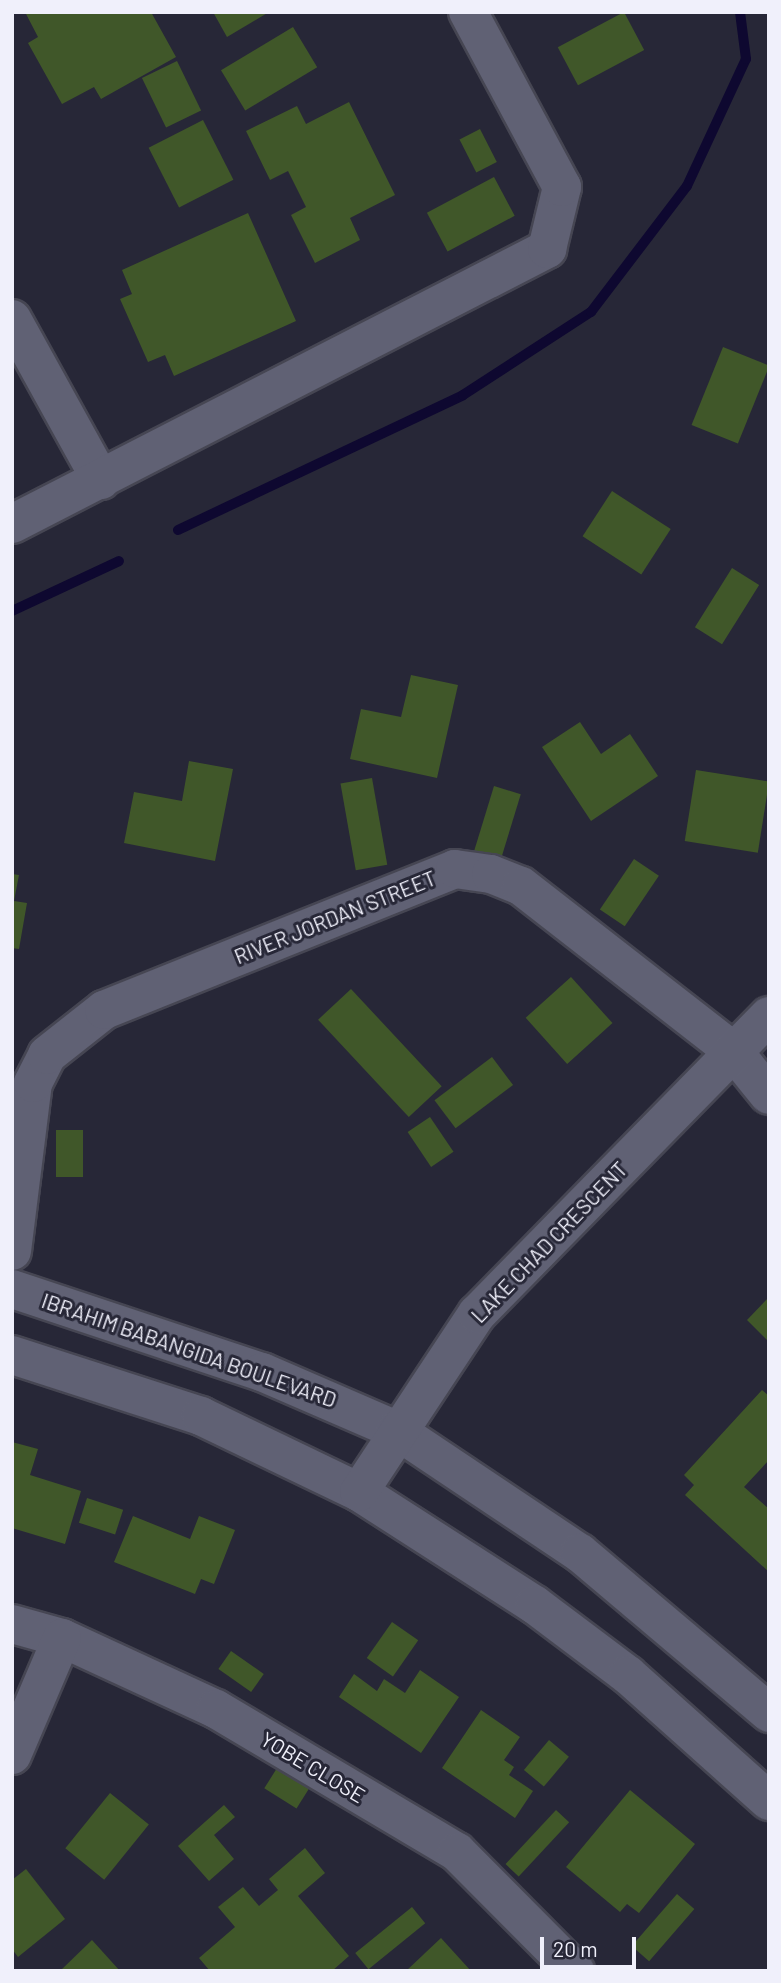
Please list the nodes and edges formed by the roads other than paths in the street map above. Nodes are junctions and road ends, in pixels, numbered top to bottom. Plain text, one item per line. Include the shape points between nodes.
1 (468, 12) edge
2 (12, 318) edge
3 (101, 480) junction
4 (12, 524) edge
5 (769, 1016) edge
6 (734, 1052) junction
7 (769, 1095) edge
8 (12, 1251) edge
9 (12, 1289) edge
10 (12, 1355) edge
11 (396, 1430) junction
12 (359, 1492) junction
13 (12, 1624) edge
14 (62, 1638) junction
15 (769, 1713) edge
16 (12, 1755) edge
17 (769, 1801) edge
18 (575, 1971) edge

1 - 3 street via 562,187 547,249
2 - 3 street
3 - 4 street
5 - 6 street, LAKE CHAD CRESCENT
6 - 7 street, RIVER JORDAN STREET
6 - 8 street, RIVER JORDAN STREET via 521,886 491,874 455,869 104,1010 47,1055 33,1083
6 - 11 street, LAKE CHAD CRESCENT via 477,1314
9 - 11 street, IBRAHIM BABANGIDA BOULEVARD via 262,1372
10 - 12 street via 201,1416
11 - 12 street, LAKE CHAD CRESCENT
11 - 15 street, IBRAHIM BABANGIDA BOULEVARD via 580,1553
12 - 17 street via 535,1605 628,1675
13 - 14 street, YOBE CLOSE
14 - 16 street
14 - 18 street, YOBE CLOSE via 216,1709 457,1852

